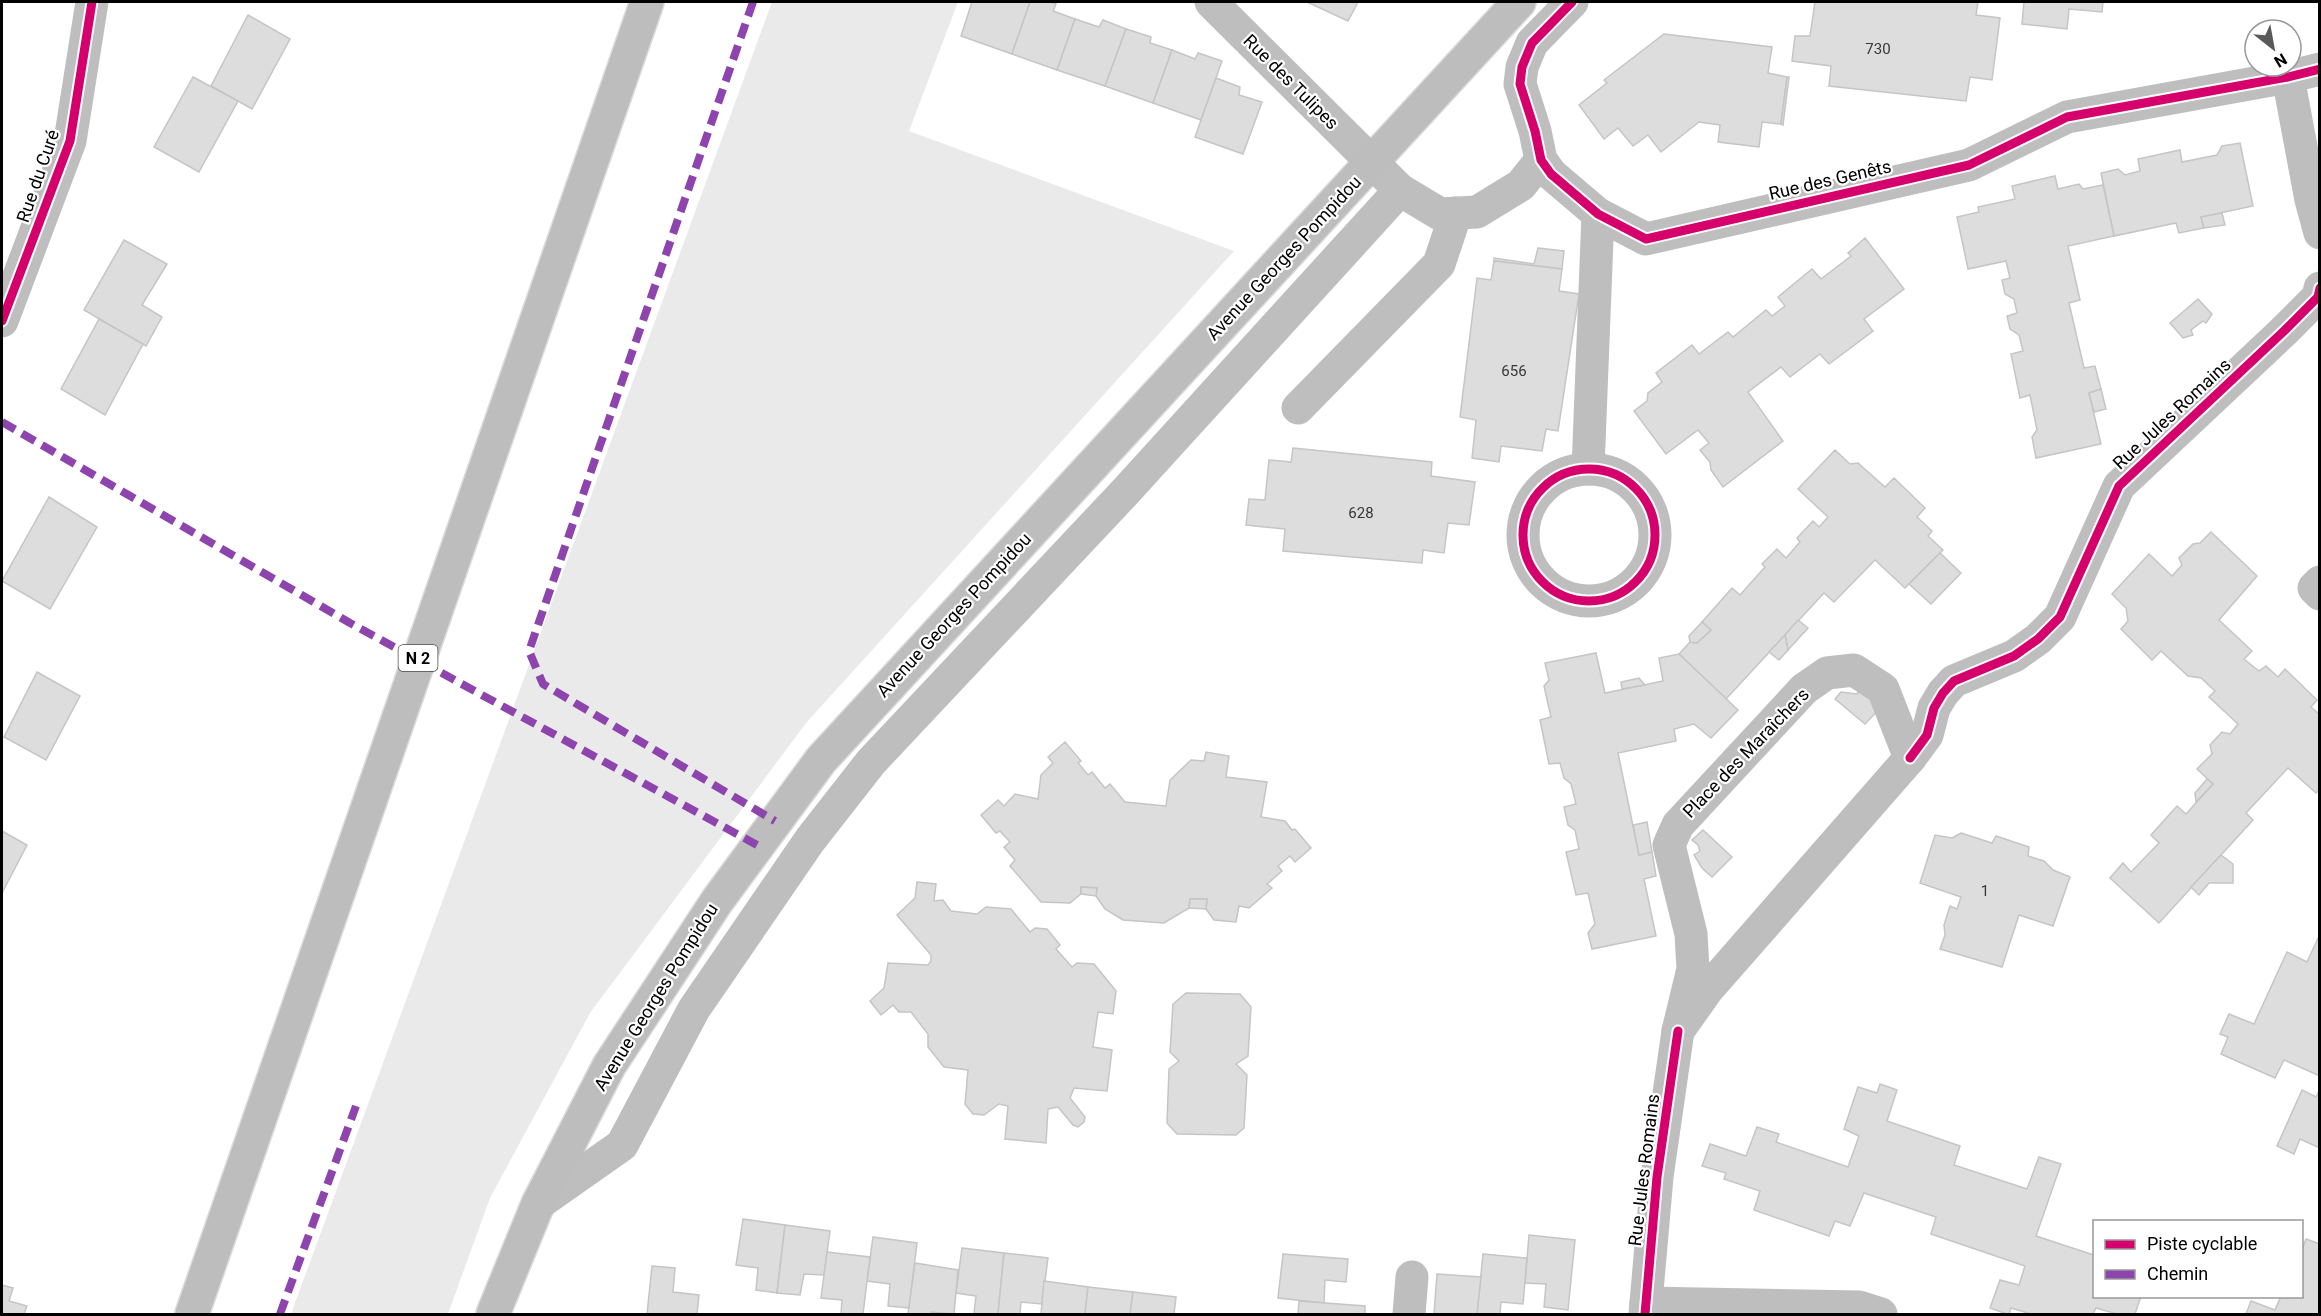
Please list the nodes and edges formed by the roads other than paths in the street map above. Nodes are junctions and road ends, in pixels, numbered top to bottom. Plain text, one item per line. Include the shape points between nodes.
1 (92, 2) edge
2 (647, 2) edge
3 (1211, 2) edge
4 (1519, 2) edge
5 (1572, 2) edge
6 (2319, 69) edge
7 (2303, 73) edge
8 (2282, 78) edge
9 (2288, 78) edge
10 (1541, 160) junction
11 (1372, 162) junction
12 (1400, 190) junction
13 (1456, 213) junction
14 (1598, 214) junction
15 (2319, 233) edge
16 (2319, 288) edge
17 (2, 321) edge
18 (1298, 408) dead end
19 (1588, 469) dead end
20 (2319, 582) edge
21 (2319, 594) edge
22 (1910, 758) junction
23 (1691, 934) junction
24 (1745, 947) junction
25 (1678, 1031) junction
26 (538, 1204) junction
27 (1412, 1277) dead end
28 (1645, 1309) edge
29 (496, 1312) edge
30 (192, 1314) edge
31 (1409, 1314) edge
32 (1881, 1314) edge

1 - 17 street, Rue du Curé via 70,141
2 - 30 main road, N 2
3 - 11 street, Rue des Tulipes
4 - 11 main road, Avenue Georges Pompidou
5 - 10 street, Rue des Genêts via 1532,44 1522,67 1520,84
6 - 7 street, Rue des Genêts
8 - 14 street, Rue des Genêts via 2067,117 1970,165 1646,239
9 - 15 street
10 - 13 street via 1521,184 1477,212
10 - 14 street, Rue des Genêts via 1551,174
11 - 12 street, Rue des Tulipes
11 - 26 main road, Avenue Georges Pompidou via 821,760 717,901 609,1066
12 - 13 street, Rue des Tulipes via 1440,214
12 - 26 street via 1126,491 871,762 810,840 694,1009 622,1145
13 - 18 street via 1439,264
14 - 19 street
16 - 22 street, Rue Jules Romains via 2318,297 2284,332 2119,486 2060,617 2014,656 1954,681 1942,693 1927,735
20 - 21 street via 2314,588
22 - 23 street, Place des Maraîchers via 1882,689 1854,670 1827,673 1804,689 1678,825 1669,845
22 - 24 street
23 - 24 street
23 - 25 street, Place des Maraîchers via 1693,969
24 - 25 street
25 - 28 street, Rue Jules Romains
26 - 29 main road, Avenue Georges Pompidou
27 - 31 street
28 - 32 street via 1859,1307

